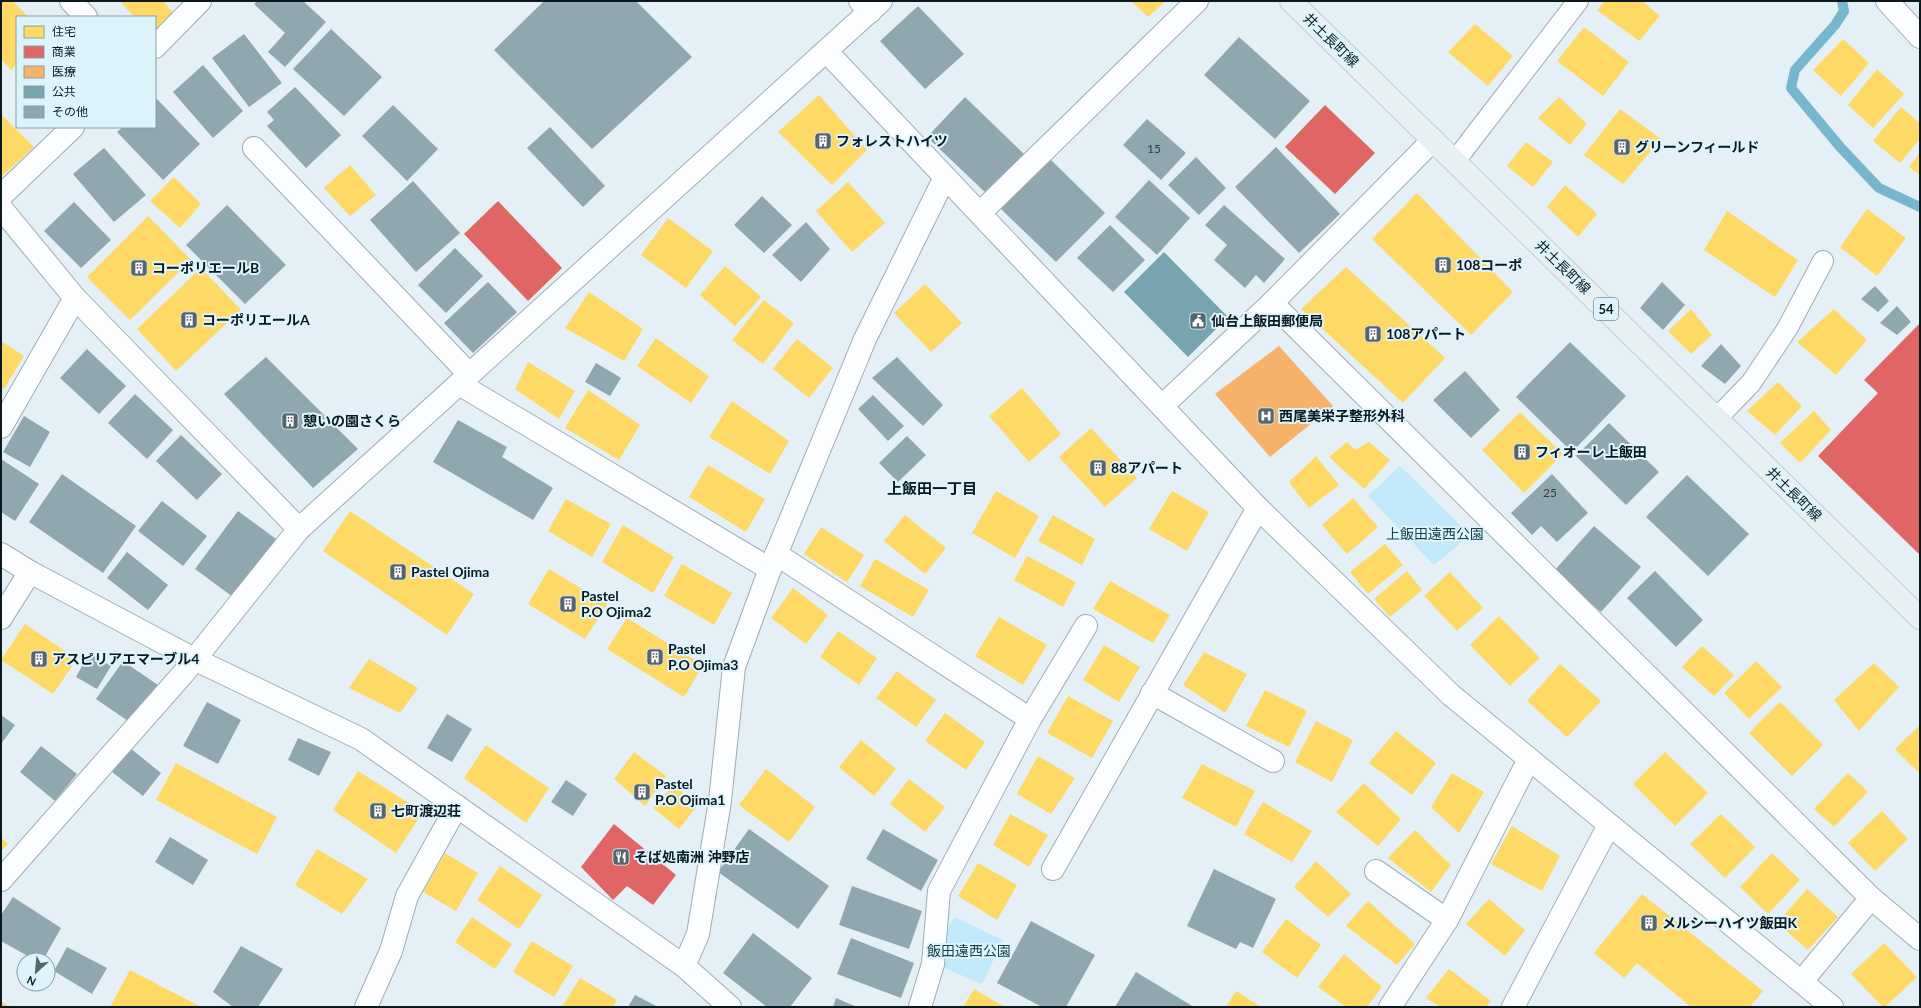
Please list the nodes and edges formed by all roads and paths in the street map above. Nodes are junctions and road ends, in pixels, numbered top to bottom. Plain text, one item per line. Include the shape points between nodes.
1 (71, 1) edge
2 (200, 1) edge
3 (1197, 1) edge
4 (1291, 1) edge
5 (1578, 1) edge
6 (1887, 1) edge
7 (870, 5) edge
8 (85, 16) edge
9 (1920, 37) edge
10 (156, 47) edge
11 (826, 51) junction
12 (72, 128) edge
13 (1433, 140) junction
14 (254, 148) dead end
15 (1454, 161) junction
16 (945, 177) junction
17 (1, 196) edge
18 (1, 208) edge
19 (980, 213) junction
20 (1823, 261) dead end
21 (75, 298) junction
22 (1272, 303) junction
23 (464, 379) junction
24 (1162, 406) junction
25 (1716, 418) junction
26 (1, 427) edge
27 (1258, 508) junction
28 (299, 529) junction
29 (1, 554) edge
30 (773, 561) junction
31 (30, 572) junction
32 (1, 618) edge
33 (1920, 618) edge
34 (1086, 626) dead end
35 (194, 659) junction
36 (1152, 693) junction
37 (1030, 719) junction
38 (1529, 759) junction
39 (1273, 761) dead end
40 (457, 806) junction
41 (1609, 824) junction
42 (1052, 869) dead end
43 (1376, 871) dead end
44 (1, 880) edge
45 (1871, 898) junction
46 (1447, 920) junction
47 (1920, 939) edge
48 (684, 966) junction
49 (1802, 981) junction
50 (366, 1007) edge
51 (730, 1007) edge
52 (920, 1007) edge
53 (1390, 1007) edge
54 (1513, 1007) edge
55 (1832, 1007) edge

1 - 8 street
2 - 10 street
3 - 19 street
4 - 13 main road, 井土長町線 / 54
5 - 15 lane
6 - 9 street
7 - 11 street
11 - 16 street
11 - 23 street
12 - 17 street
13 - 15 main road, 井土長町線 / 54
13 - 22 street
14 - 23 street
15 - 25 main road, 井土長町線 / 54
16 - 19 street
16 - 30 street via 865,339
18 - 21 street
19 - 24 street
20 - 25 lane via 1787,328 1752,383
21 - 26 street
21 - 28 street
22 - 24 street
22 - 45 street
23 - 28 street
23 - 30 street
24 - 27 street
25 - 33 main road, 井土長町線 / 54
27 - 36 street
27 - 38 street via 1451,695
28 - 35 street
29 - 31 street
30 - 37 street
30 - 48 street via 734,667 720,801 700,926
31 - 32 street
31 - 35 street
34 - 37 street
35 - 40 street via 361,739
35 - 44 street
36 - 39 street
36 - 42 street
37 - 52 street via 939,891 933,964
38 - 41 street
38 - 46 street
40 - 48 street
40 - 50 street via 407,896 391,951
41 - 49 street
41 - 54 street
43 - 46 street
45 - 47 street
45 - 49 street
46 - 53 street
48 - 51 street
49 - 55 street

